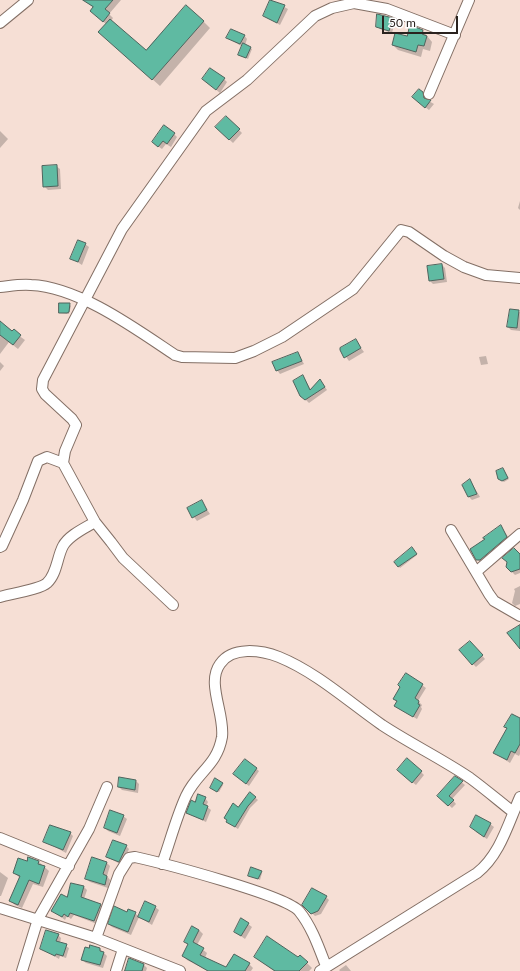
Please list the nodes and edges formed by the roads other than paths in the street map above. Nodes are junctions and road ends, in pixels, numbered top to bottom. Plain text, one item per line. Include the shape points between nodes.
1 (28, 0) edge
2 (469, 0) edge
3 (0, 23) edge
4 (455, 36) junction
5 (429, 94) dead end
6 (520, 278) edge
7 (0, 287) edge
8 (84, 300) junction
9 (63, 463) junction
10 (95, 522) junction
11 (451, 530) dead end
12 (520, 534) edge
13 (0, 547) edge
14 (476, 572) junction
15 (0, 597) edge
16 (173, 606) dead end
17 (520, 616) edge
18 (107, 787) dead end
19 (520, 797) edge
20 (513, 812) junction
21 (0, 838) edge
22 (162, 864) junction
23 (68, 866) junction
24 (0, 908) edge
25 (38, 919) junction
26 (96, 938) junction
27 (123, 949) junction
28 (323, 968) edge
29 (22, 971) edge
30 (116, 971) edge
31 (180, 971) edge

1 - 3 street
2 - 4 street
4 - 5 street
4 - 8 street via 386,9 354,3 332,8 315,16 247,80 206,111 122,229
6 - 8 street via 486,275 464,267 409,232 401,230 353,289 282,337 235,358 188,358 175,355 140,331
7 - 8 street via 31,285 53,289
8 - 9 street via 42,385 44,394 76,425
9 - 10 street
9 - 13 street via 47,457 38,461 23,500
10 - 15 street via 63,544 52,577 47,584
10 - 16 street via 123,558
11 - 14 street
12 - 14 street
14 - 17 street via 494,601
18 - 23 street via 90,829
19 - 20 street
20 - 22 street via 470,778 414,746 306,671 278,656 240,651 230,653 220,663 216,672 214,680 222,716 218,754 194,782 187,795
20 - 28 street via 487,865
21 - 23 street
22 - 26 street via 135,857 129,858 119,874
22 - 28 street via 202,874 292,905 309,927
23 - 25 street
24 - 25 street
25 - 26 street
25 - 29 street
26 - 27 street
27 - 30 street
27 - 31 street

